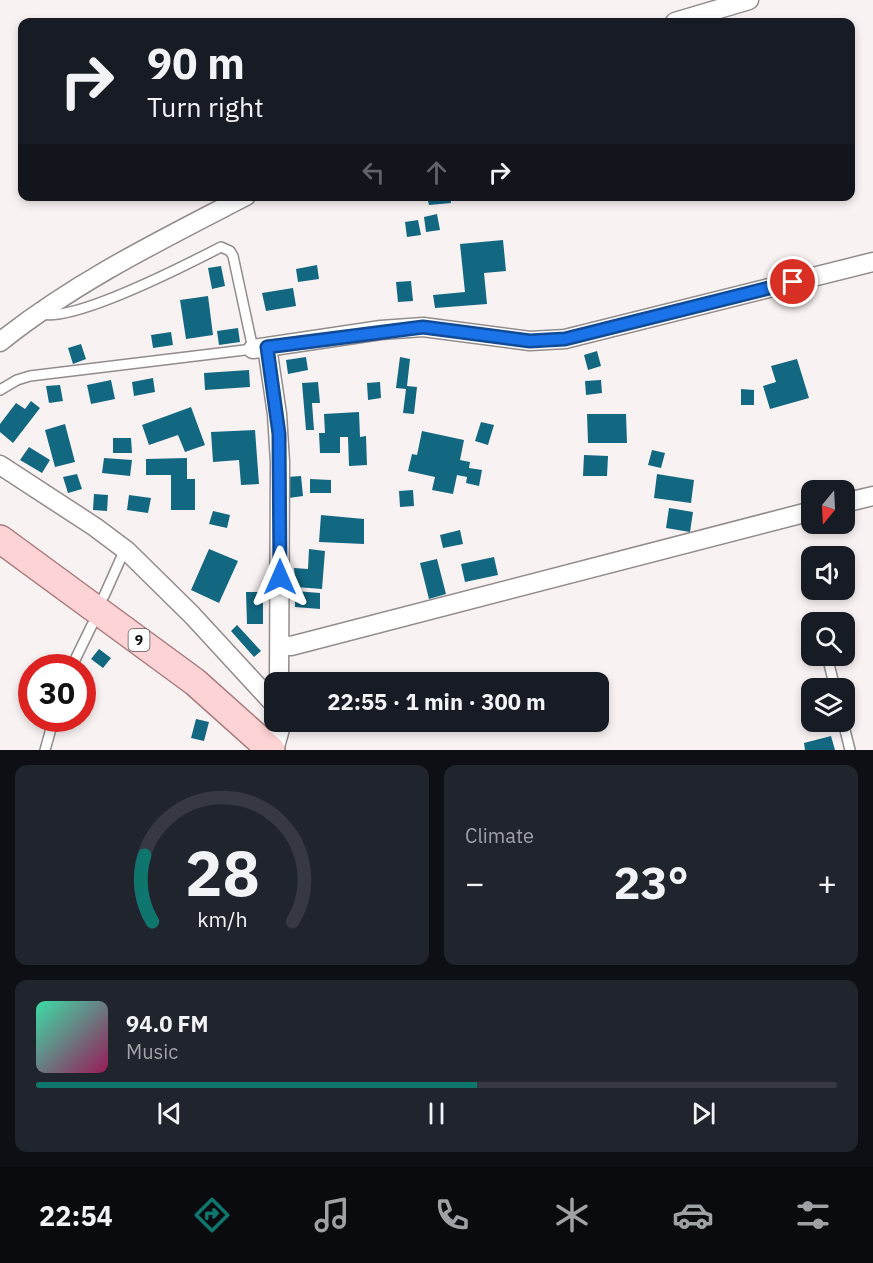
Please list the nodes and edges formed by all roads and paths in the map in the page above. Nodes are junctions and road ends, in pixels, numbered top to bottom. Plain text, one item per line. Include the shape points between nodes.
1 (749, 0) edge
2 (688, 18) edge
3 (236, 201) edge
4 (873, 261) edge
5 (37, 312) junction
6 (0, 342) edge
7 (260, 348) junction
8 (0, 390) edge
9 (0, 465) edge
10 (873, 496) edge
11 (855, 500) edge
12 (801, 514) edge
13 (0, 539) edge
14 (127, 551) junction
15 (104, 596) dead end
16 (92, 625) dead end
17 (280, 645) junction
18 (79, 654) edge
19 (279, 672) edge
20 (264, 691) edge
21 (50, 732) edge
22 (279, 732) edge
23 (846, 732) edge
24 (45, 750) edge
25 (273, 750) edge
26 (850, 750) edge

1 - 2 street
3 - 5 street via 154,243
4 - 7 street via 565,339 530,341 423,327
5 - 6 street
5 - 7 lane via 52,316 84,307 146,284 221,247 233,256
7 - 8 lane via 30,376
7 - 17 street via 279,444
9 - 14 street
10 - 11 street
12 - 17 street via 291,646
13 - 25 main road, 9 via 195,682
14 - 15 lane
14 - 20 street
16 - 18 lane
17 - 19 street
21 - 24 lane
22 - 25 street
23 - 26 lane

